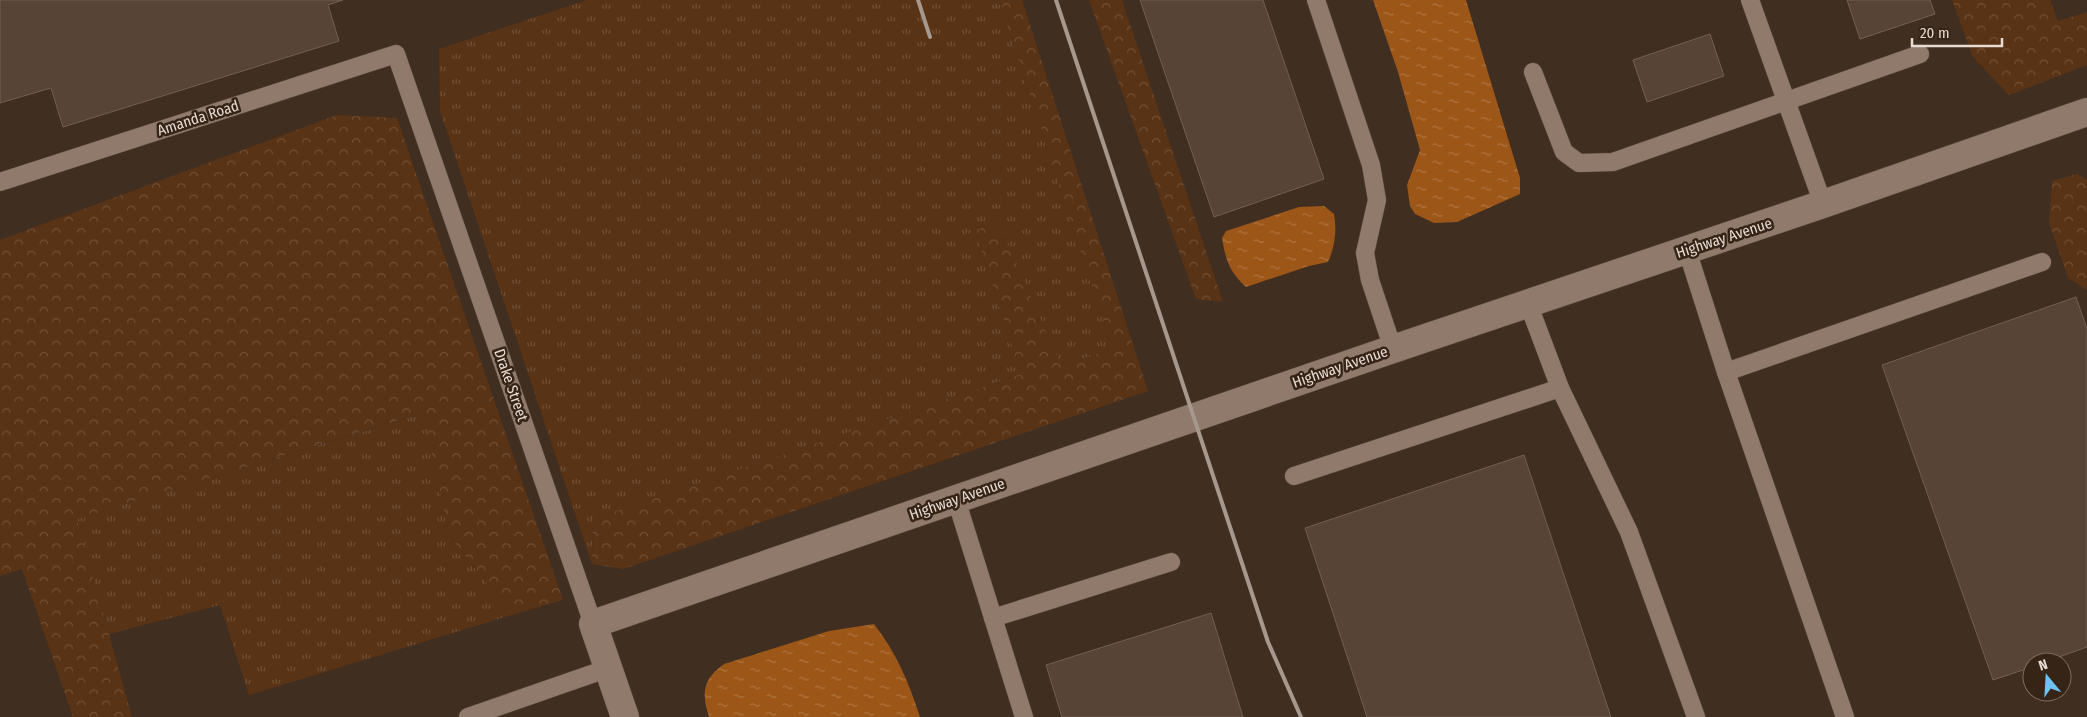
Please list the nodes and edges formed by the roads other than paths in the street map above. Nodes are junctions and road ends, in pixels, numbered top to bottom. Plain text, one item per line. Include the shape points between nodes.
1 (1316, 0) edge
2 (1750, 0) edge
3 (396, 54) joint
4 (1920, 54) dead end
5 (1533, 72) dead end
6 (1787, 101) junction
7 (2087, 112) edge
8 (0, 182) edge
9 (1823, 204) junction
10 (1687, 250) junction
11 (2042, 262) dead end
12 (1528, 303) junction
13 (1393, 349) junction
14 (1726, 372) junction
15 (1560, 388) junction
16 (1294, 476) dead end
17 (956, 499) junction
18 (1170, 562) dead end
19 (993, 618) junction
20 (593, 624) junction
21 (609, 668) junction
22 (468, 717) edge
23 (625, 717) edge
24 (1024, 717) edge
25 (1696, 717) edge
26 (1845, 717) edge

1 - 13 lane via 1371,165 1377,200 1366,253 1370,280
2 - 6 lane
3 - 8 lane, Amanda Road
3 - 20 lane, Drake Street
4 - 6 lane
5 - 6 lane via 1564,152 1579,164 1613,162
6 - 9 lane
7 - 9 street, Highway Avenue
9 - 10 street, Highway Avenue
10 - 12 street, Highway Avenue
10 - 14 lane
11 - 14 lane
12 - 13 street, Highway Avenue
12 - 15 lane
13 - 17 street, Highway Avenue
14 - 26 lane
15 - 16 lane
15 - 25 lane via 1630,532
17 - 19 lane
17 - 20 street, Highway Avenue
18 - 19 lane
19 - 24 lane
20 - 21 street, Drake Street
21 - 22 lane
21 - 23 street, Drake Street

